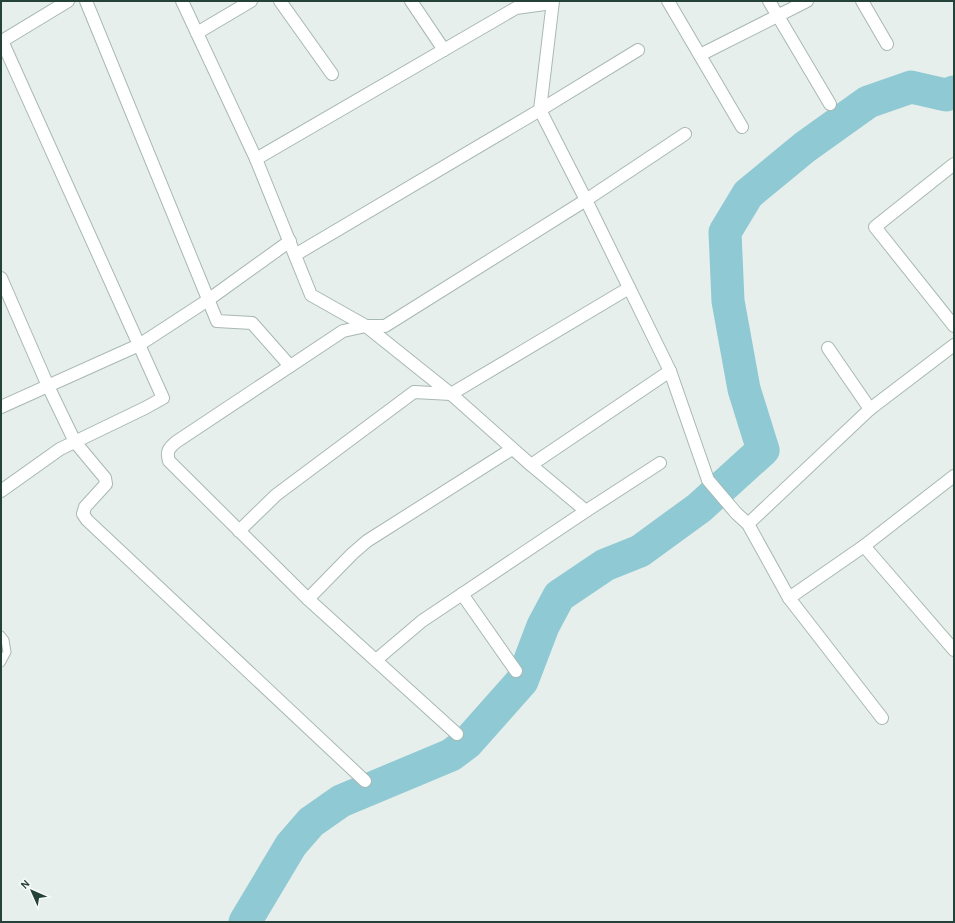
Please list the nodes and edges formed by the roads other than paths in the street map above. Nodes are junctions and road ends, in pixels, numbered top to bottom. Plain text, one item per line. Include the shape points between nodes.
1 (68, 1) edge
2 (86, 1) edge
3 (182, 1) edge
4 (251, 1) edge
5 (280, 1) edge
6 (411, 1) edge
7 (668, 1) edge
8 (770, 1) edge
9 (807, 1) edge
10 (862, 1) edge
11 (552, 2) edge
12 (778, 16) junction
13 (196, 33) junction
14 (1, 41) edge
15 (887, 44) dead end
16 (444, 50) junction
17 (638, 50) dead end
18 (700, 56) junction
19 (332, 74) dead end
20 (830, 104) dead end
21 (540, 110) junction
22 (742, 127) dead end
23 (685, 134) dead end
24 (256, 159) junction
25 (954, 164) edge
26 (586, 200) junction
27 (290, 241) junction
28 (295, 255) junction
29 (1, 278) edge
30 (629, 288) junction
31 (208, 300) junction
32 (366, 326) junction
33 (954, 326) edge
34 (139, 345) junction
35 (954, 345) edge
36 (828, 348) dead end
37 (290, 366) junction
38 (670, 370) junction
39 (48, 386) junction
40 (451, 394) junction
41 (1, 407) edge
42 (870, 410) junction
43 (76, 442) junction
44 (512, 449) junction
45 (660, 462) dead end
46 (531, 466) junction
47 (952, 483) edge
48 (1, 490) edge
49 (586, 511) junction
50 (748, 524) junction
51 (239, 531) junction
52 (864, 546) junction
53 (462, 594) junction
54 (789, 598) junction
55 (308, 599) junction
56 (1, 635) edge
57 (954, 650) edge
58 (376, 660) junction
59 (1, 663) edge
60 (516, 671) dead end
61 (882, 718) dead end
62 (457, 734) dead end
63 (365, 781) dead end

1 - 14 street
2 - 31 street
3 - 13 street
4 - 13 street
5 - 19 street
6 - 16 street
7 - 18 street
8 - 12 street
9 - 12 street
10 - 15 street
11 - 16 street via 516,8
11 - 21 street
12 - 18 street
12 - 20 street
13 - 24 street
14 - 34 street
16 - 24 street
17 - 21 street
18 - 22 street
21 - 26 street
21 - 28 street
23 - 26 street
24 - 27 street
25 - 33 street via 875,227
26 - 30 street
26 - 32 street via 385,326
27 - 28 street
27 - 31 street
28 - 32 street via 311,295
29 - 39 street
30 - 38 street
30 - 40 street
31 - 34 street
31 - 37 street via 217,321 252,323
32 - 37 street via 343,331
32 - 40 street
34 - 39 street
34 - 43 street via 163,398
35 - 42 street
36 - 42 street
37 - 51 street via 169,448 169,461
38 - 46 street
38 - 50 street via 708,480
39 - 41 street
39 - 43 street
40 - 44 street
40 - 51 street via 414,392 276,495
42 - 50 street
43 - 48 street via 60,449
43 - 63 street via 105,478 106,484 85,507 83,514 87,520
44 - 46 street
44 - 55 street via 367,541
45 - 49 street
46 - 49 street
47 - 52 street
49 - 53 street
50 - 54 street
51 - 55 street
52 - 54 street
52 - 57 street
53 - 58 street via 422,621
53 - 60 street
54 - 61 street
55 - 58 street
56 - 59 lane via 5,640 7,652
58 - 62 street

